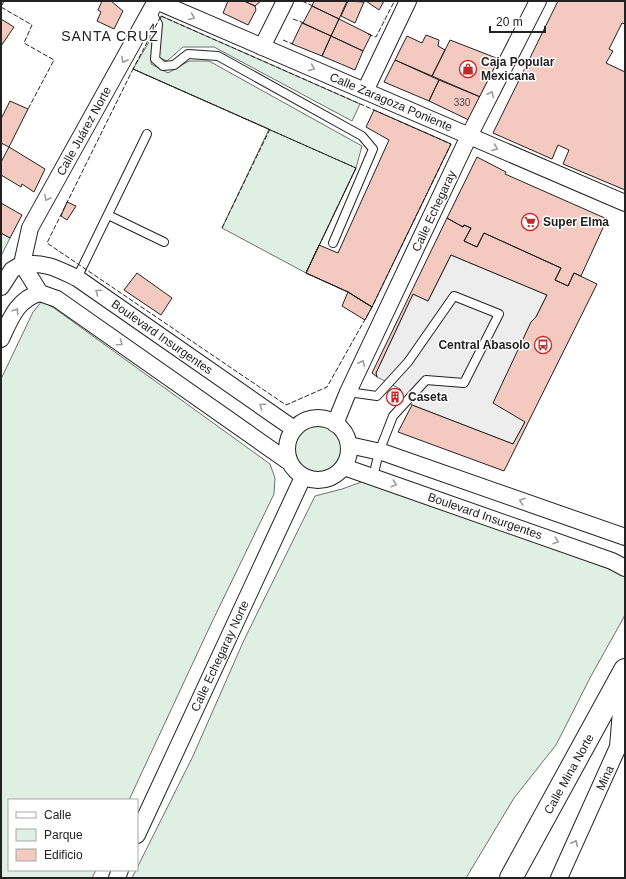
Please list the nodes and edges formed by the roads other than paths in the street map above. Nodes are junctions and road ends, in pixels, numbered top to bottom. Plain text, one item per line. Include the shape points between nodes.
1 (285, 1) edge
2 (408, 1) edge
3 (538, 1) edge
4 (155, 4) edge
5 (262, 47) junction
6 (365, 91) junction
7 (147, 134) dead end
8 (469, 136) junction
9 (625, 203) edge
10 (108, 215) junction
11 (164, 242) dead end
12 (333, 243) dead end
13 (22, 264) junction
14 (77, 278) junction
15 (1, 287) edge
16 (40, 293) junction
17 (1, 339) edge
18 (348, 392) junction
19 (335, 424) junction
20 (294, 429) junction
21 (349, 445) junction
22 (379, 452) junction
23 (289, 462) junction
24 (344, 467) junction
25 (303, 477) junction
26 (373, 477) junction
27 (625, 537) edge
28 (625, 568) edge
29 (625, 670) edge
30 (622, 749) edge
31 (138, 832) edge
32 (510, 878) edge
33 (559, 878) edge

1 - 5 street
2 - 6 street
8 -> 3 street, Calle Echegaray
4 -> 5 street, Calle Zaragoza Poniente
4 - 12 lane via 158,24 155,59 163,66 174,65 188,54 218,56 362,136 373,149
4 -> 13 street, Calle Juárez Norte via 30,228
5 -> 6 street, Calle Zaragoza Poniente
6 - 8 street, Calle Zaragoza Poniente
7 - 10 lane
8 -> 9 street, Calle Zaragoza Poniente
18 -> 8 street, Calle Echegaray
10 - 11 lane
10 - 14 lane
13 - 14 street, Boulevard Insurgentes via 37,262
13 - 15 street via 12,270
13 - 16 street
20 -> 14 street, Boulevard Insurgentes
17 -> 16 street via 15,310 29,296
16 -> 23 street via 57,299
18 - 19 street, Calle Echegaray
18 - 22 lane via 377,396 408,362 454,296 499,314 464,384 426,380 393,416
19 - 20 street via 314,419 307,420
19 - 21 street via 344,433
20 - 23 street via 287,445
21 - 22 street
21 - 24 street
22 - 26 lane
27 -> 22 street
23 - 25 street
24 - 25 street via 333,477 318,480
24 - 26 street, Boulevard Insurgentes
25 - 31 street, Calle Echegaray Norte
26 -> 28 street, Boulevard Insurgentes via 612,561
29 - 30 street, Mina
29 - 32 street, Calle Mina Norte
33 -> 30 street, Mina

